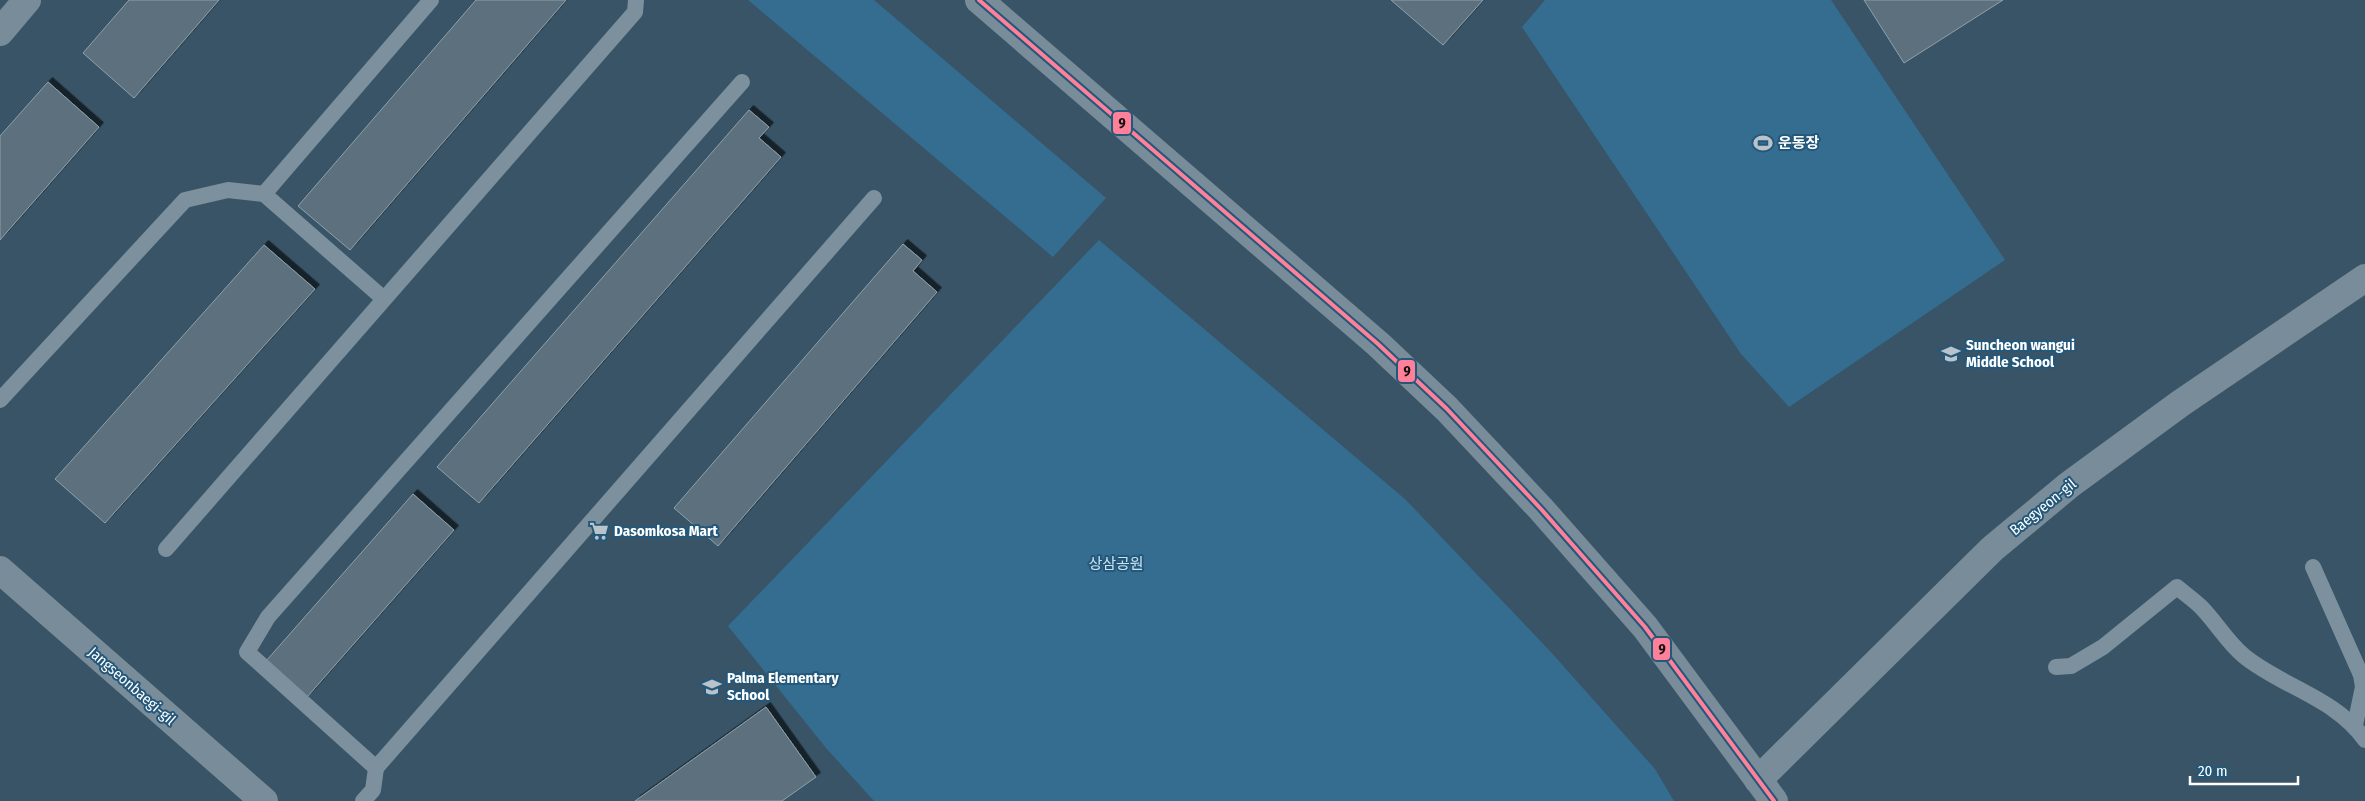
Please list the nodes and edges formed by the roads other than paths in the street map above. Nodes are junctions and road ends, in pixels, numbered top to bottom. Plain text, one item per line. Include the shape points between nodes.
1 (27, 0) edge
2 (432, 0) edge
3 (636, 0) edge
4 (979, 0) edge
5 (0, 32) edge
6 (742, 82) dead end
7 (264, 194) junction
8 (874, 198) dead end
9 (2365, 278) edge
10 (384, 299) junction
11 (0, 400) edge
12 (166, 548) dead end
13 (2313, 567) dead end
14 (0, 570) edge
15 (2056, 667) dead end
16 (2355, 725) junction
17 (2365, 740) edge
18 (376, 768) junction
19 (1766, 790) edge
20 (264, 801) edge
21 (363, 801) edge

1 - 5 street
2 - 7 lane
3 - 10 lane via 635,12
4 - 19 street via 1378,344 1447,409 1645,627
6 - 18 lane via 268,617 248,652
7 - 10 lane
7 - 11 lane via 228,190 185,200
8 - 18 lane
9 - 19 street, Baegyeon-gil via 2181,403 2062,491 1984,556
10 - 12 lane
13 - 16 lane via 2362,675 2363,686
14 - 20 street, Jangseonbaegi-gil
15 - 16 lane via 2071,666 2102,648 2177,588 2201,607 2264,672 2336,710
16 - 17 lane
18 - 21 lane via 373,790

